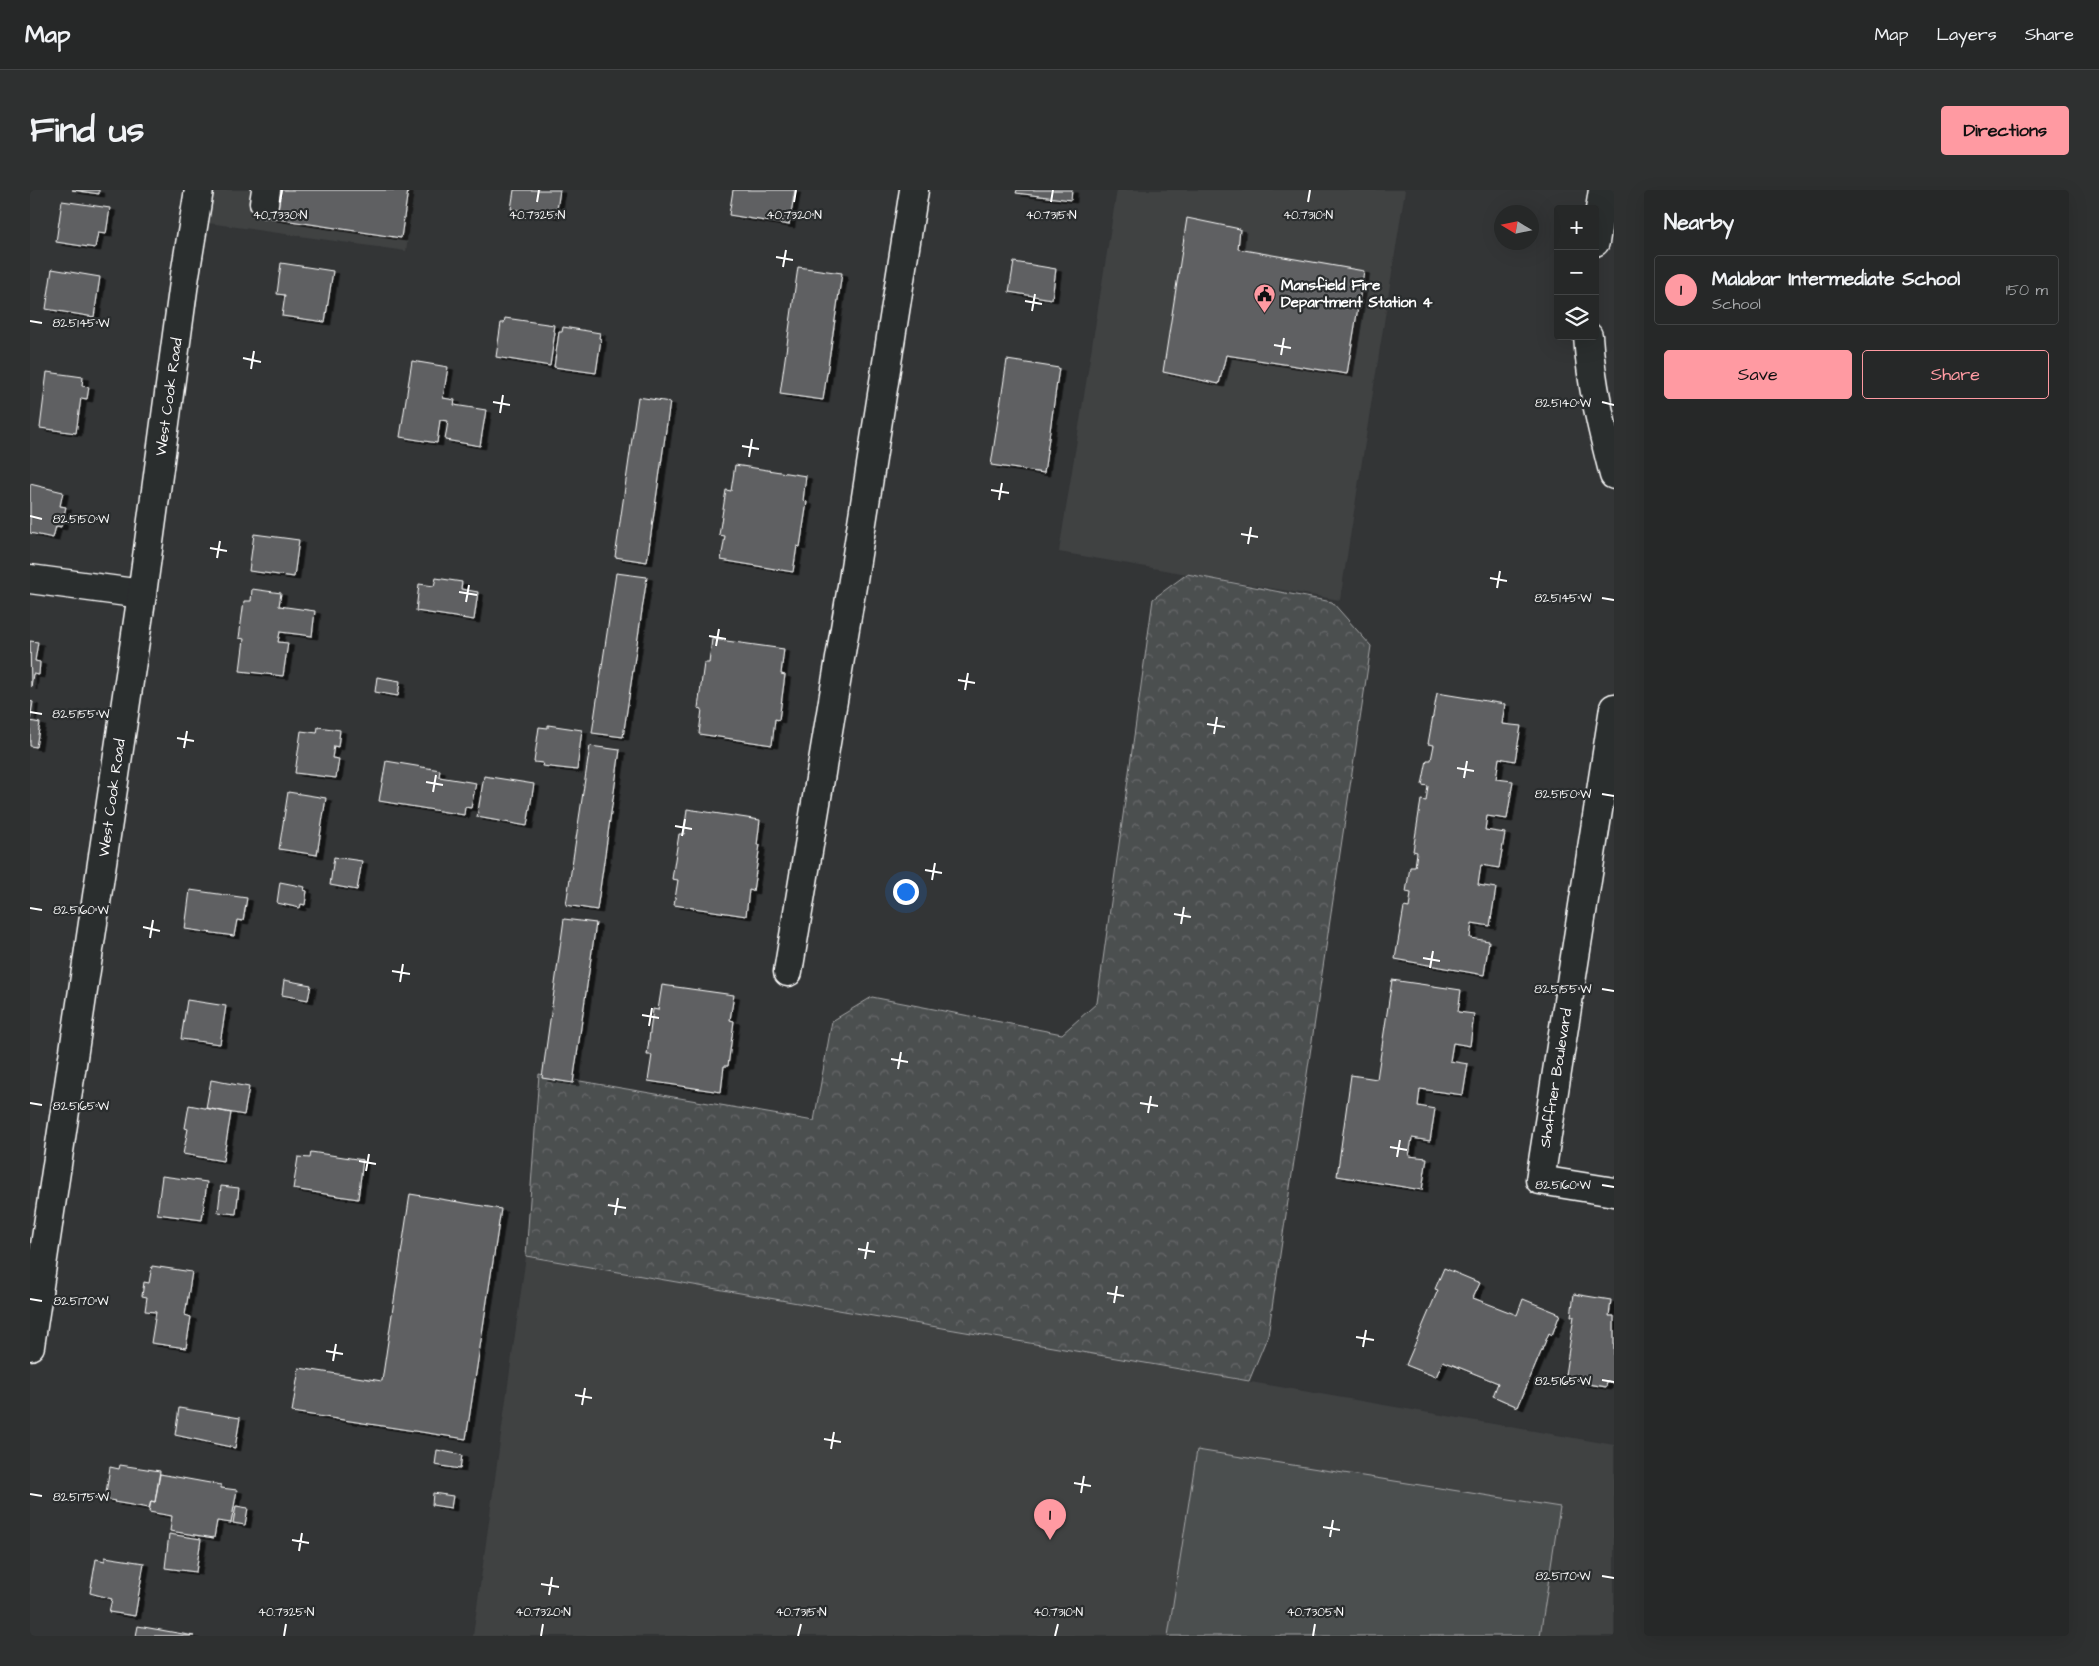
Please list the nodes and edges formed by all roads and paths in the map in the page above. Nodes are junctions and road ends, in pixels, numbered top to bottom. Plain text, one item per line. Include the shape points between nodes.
1 (199, 190) edge
2 (914, 190) edge
3 (1603, 190) edge
4 (1599, 216) edge
5 (1588, 340) edge
6 (1614, 475) edge
7 (30, 579) edge
8 (142, 594) junction
9 (1614, 708) edge
10 (788, 972) dead end
11 (1614, 1192) edge
12 (30, 1346) edge

1 - 8 street, West Cook Road
2 - 10 street
3 - 4 street
5 - 6 street via 1597,411
7 - 8 street
8 - 12 street, West Cook Road
9 - 11 street, Shaffner Boulevard via 1540,1180

